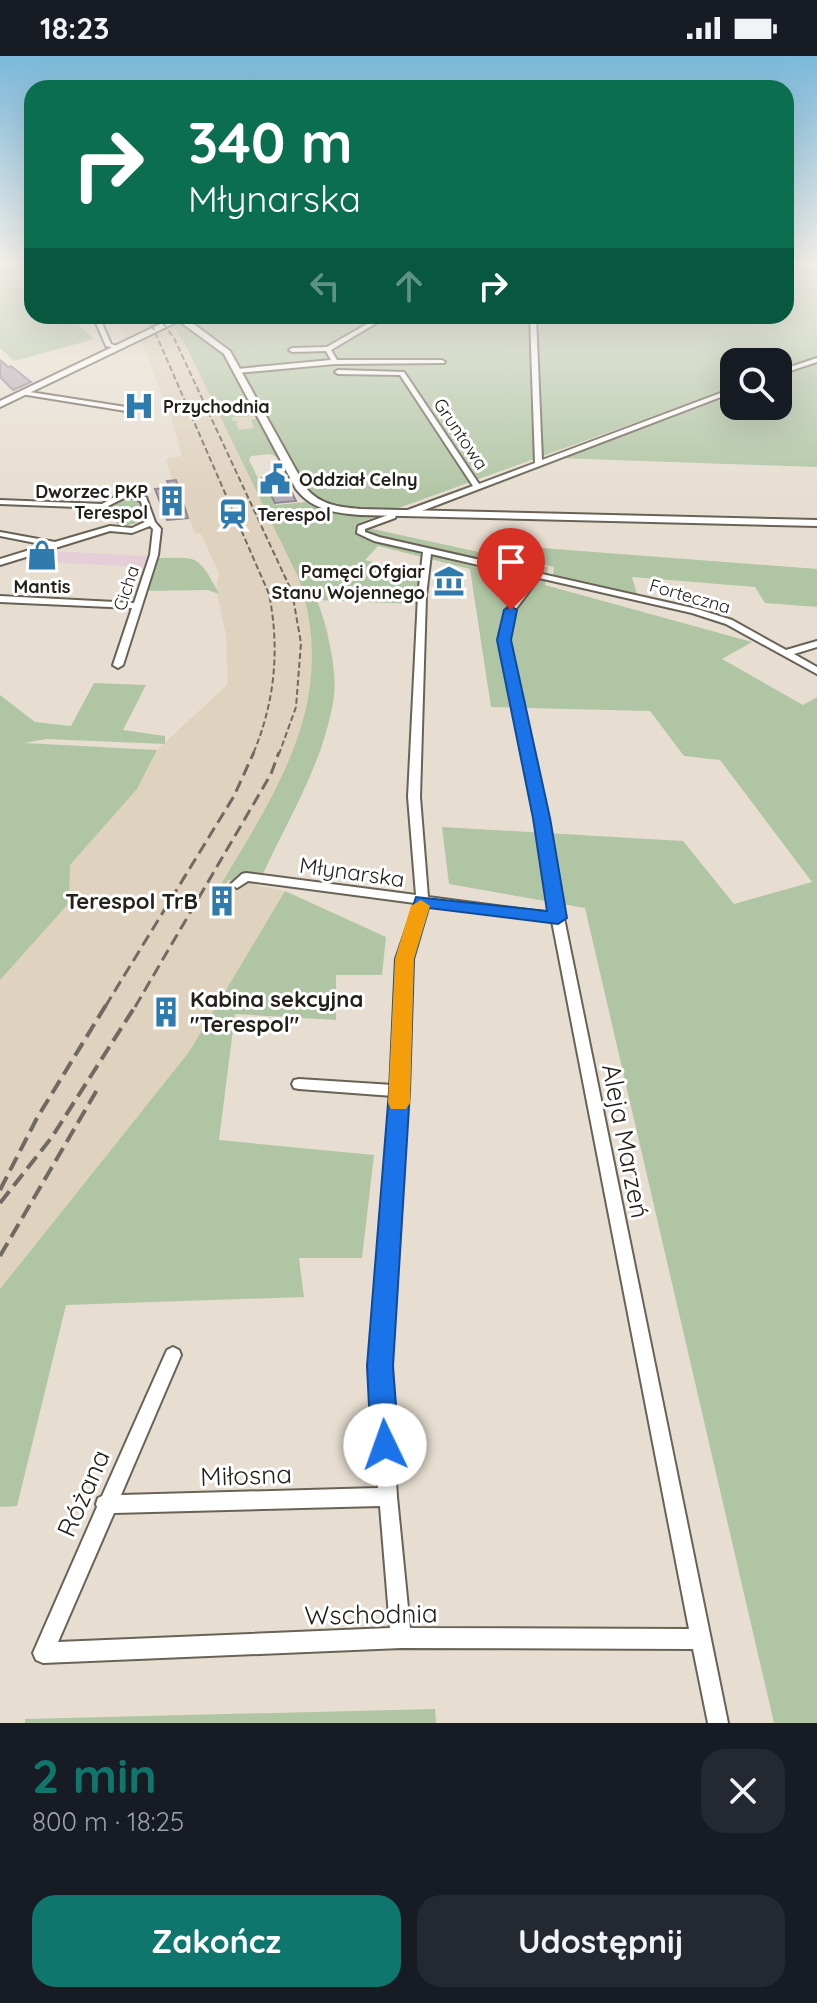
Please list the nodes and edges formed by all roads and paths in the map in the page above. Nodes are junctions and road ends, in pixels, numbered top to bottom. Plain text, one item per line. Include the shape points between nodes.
1 (107, 342) edge
2 (130, 342) edge
3 (215, 342) edge
4 (340, 342) edge
5 (534, 342) edge
6 (117, 348) junction
7 (328, 349) junction
8 (292, 350) dead end
9 (817, 360) edge
10 (335, 362) junction
11 (442, 362) dead end
12 (792, 368) edge
13 (237, 371) junction
14 (338, 372) dead end
15 (23, 393) junction
16 (720, 395) edge
17 (0, 404) edge
18 (126, 409) dead end
19 (538, 462) junction
20 (476, 485) junction
21 (117, 498) junction
22 (0, 502) edge
23 (74, 504) junction
24 (104, 506) junction
25 (390, 512) junction
26 (408, 513) junction
27 (151, 522) junction
28 (817, 523) edge
29 (110, 528) junction
30 (0, 534) edge
31 (55, 544) junction
32 (427, 551) junction
33 (0, 562) edge
34 (541, 576) junction
35 (0, 599) edge
36 (137, 606) junction
37 (817, 644) edge
38 (787, 653) junction
39 (118, 665) dead end
40 (817, 671) edge
41 (237, 884) dead end
42 (422, 901) junction
43 (558, 918) junction
44 (299, 1084) dead end
45 (400, 1091) junction
46 (173, 1355) dead end
47 (388, 1497) junction
48 (105, 1504) junction
49 (401, 1638) junction
50 (700, 1639) junction
51 (43, 1653) joint
52 (718, 1723) edge

1 - 6 street
2 - 6 main road
3 - 13 main road
4 - 7 street
5 - 19 street
6 - 15 main road
7 - 8 street
7 - 10 street
9 - 12 street
10 - 11 street
10 - 13 street
13 - 25 main road via 305,496 336,509
14 - 20 street, Gruntowa via 402,373
15 - 17 main road
15 - 18 street
16 - 19 street
19 - 20 street
20 - 26 street
21 - 23 street
21 - 24 street
21 - 27 street via 142,497
22 - 23 street
23 - 24 street
24 - 29 street
25 - 26 main road
25 - 32 street, Forteczna via 388,518 361,528 361,533
26 - 28 main road
27 - 29 street via 138,529
27 - 36 street, Cicha via 157,536
29 - 31 street
30 - 31 street
31 - 33 street
32 - 34 street, Forteczna
32 - 42 street via 414,797
34 - 38 street, Forteczna via 694,611 729,622
34 - 43 street, Aleja Marzeń via 511,610 504,640
35 - 36 street
36 - 39 street, Cicha
37 - 38 street
38 - 40 street, Forteczna
41 - 42 street, Młynarska via 246,877
42 - 43 street, Młynarska
42 - 45 street via 405,959
43 - 50 street, Aleja Marzeń
44 - 45 street
45 - 47 street via 380,1366
46 - 48 street, Różana
47 - 48 street, Miłosna
47 - 49 street
48 - 51 street, Różana
49 - 50 street, Wschodnia
49 - 51 street, Wschodnia
50 - 52 street, Aleja Marzeń

